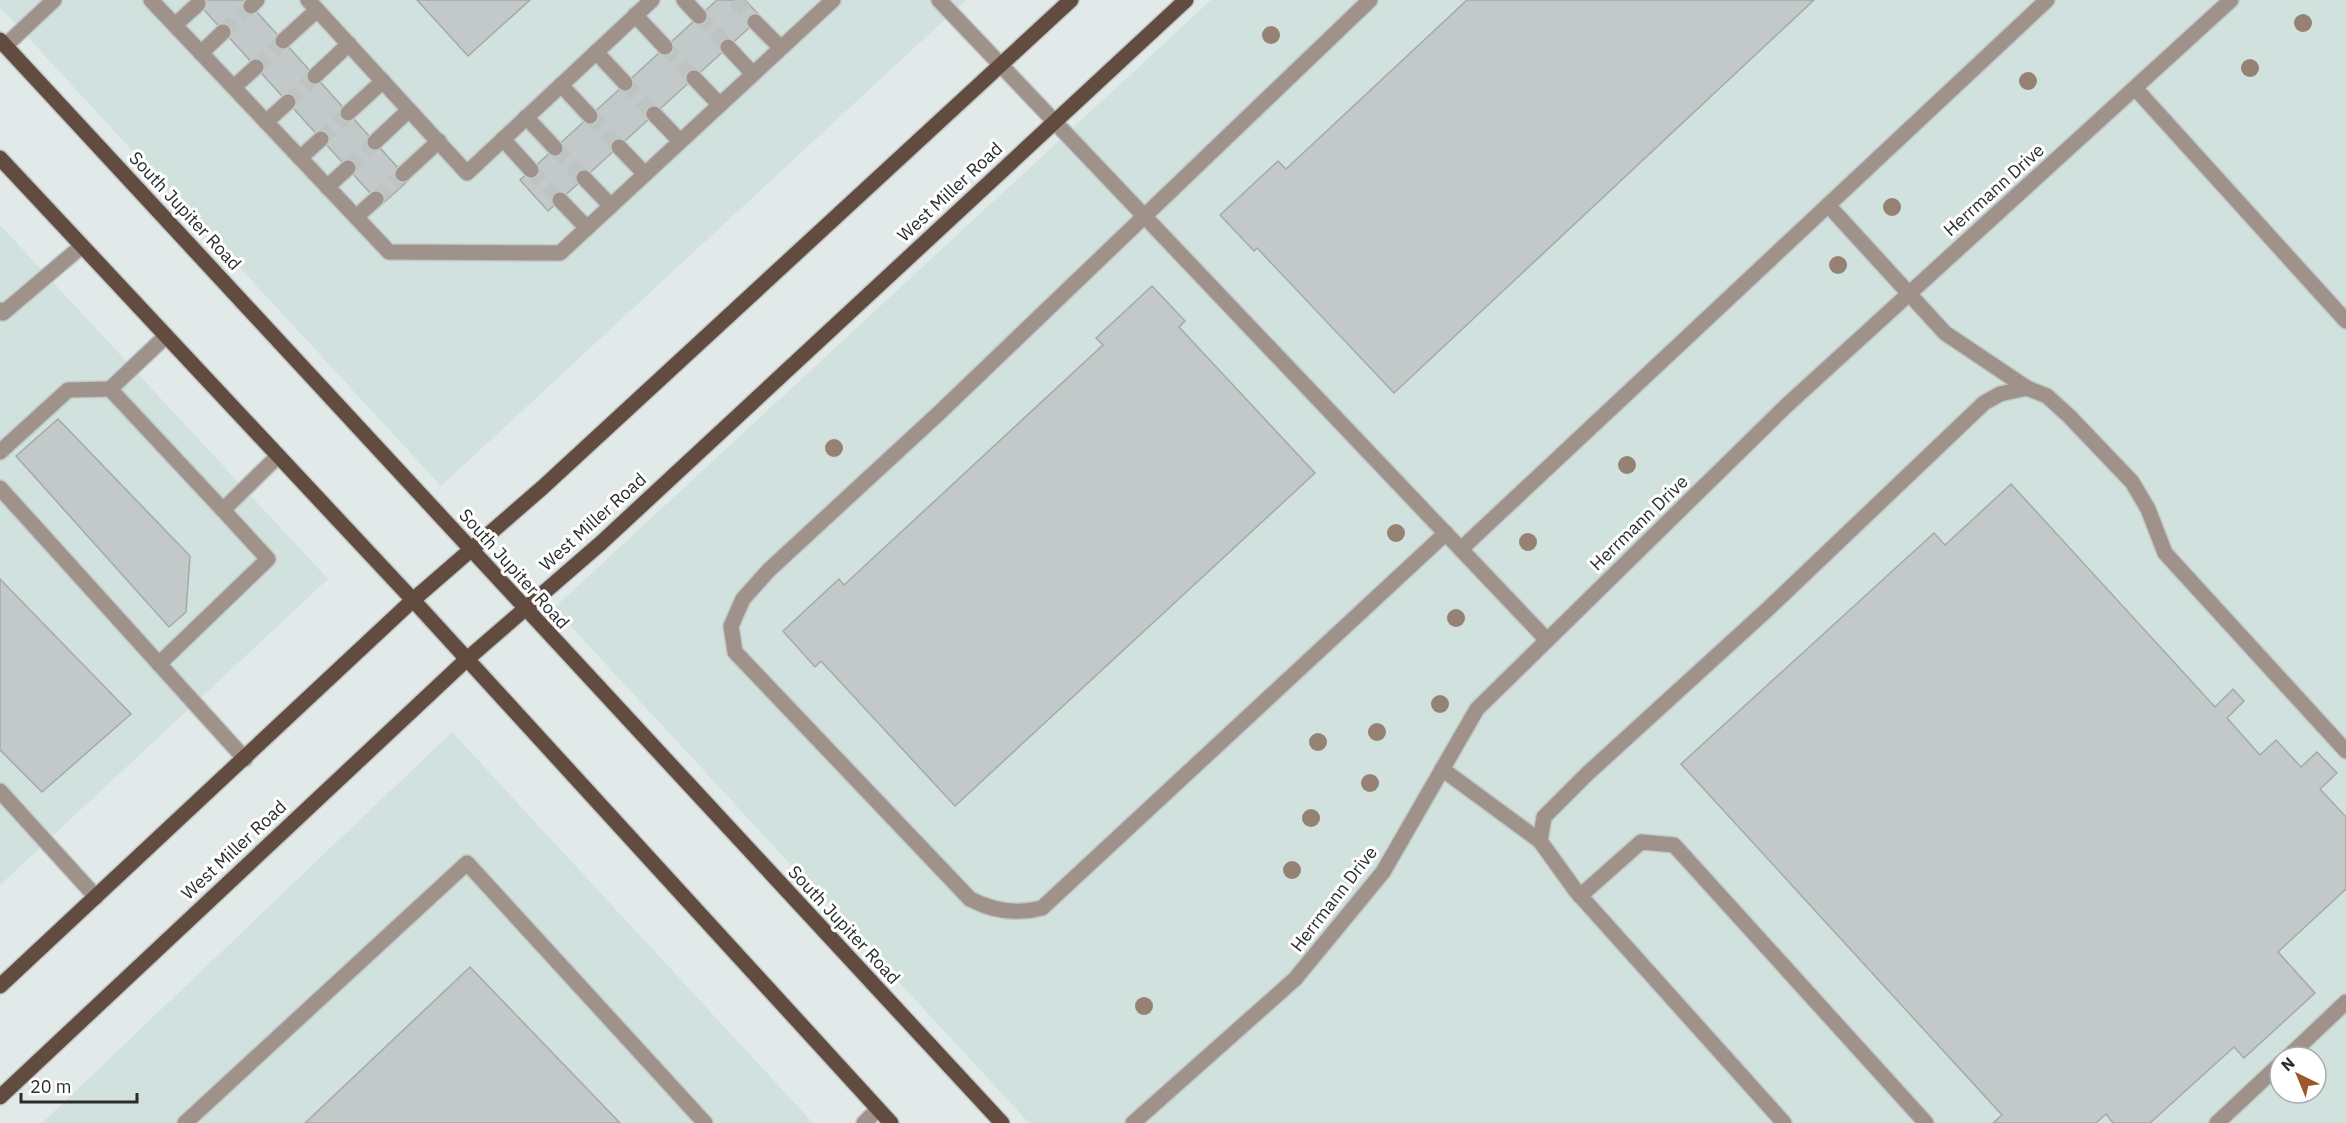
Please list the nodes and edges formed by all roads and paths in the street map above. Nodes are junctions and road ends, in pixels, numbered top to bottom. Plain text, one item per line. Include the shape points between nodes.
1 (54, 0) edge
2 (151, 0) edge
3 (652, 0) edge
4 (684, 0) edge
5 (833, 0) edge
6 (939, 0) edge
7 (1071, 0) edge
8 (1186, 0) edge
9 (1370, 0) edge
10 (2047, 0) edge
11 (2232, 0) edge
12 (198, 4) dead end
13 (313, 5) edge
14 (635, 15) junction
15 (699, 16) tunnel mouth
16 (755, 22) tunnel mouth
17 (175, 25) junction
18 (224, 32) tunnel mouth
19 (283, 41) tunnel mouth
20 (3, 43) edge
21 (349, 44) junction
22 (665, 47) tunnel mouth
23 (728, 47) tunnel mouth
24 (781, 48) junction
25 (596, 52) junction
26 (201, 53) junction
27 (1002, 64) junction
28 (256, 67) tunnel mouth
29 (753, 74) junction
30 (315, 76) tunnel mouth
31 (694, 78) tunnel mouth
32 (383, 81) junction
33 (625, 83) tunnel mouth
34 (561, 85) junction
35 (234, 87) junction
36 (2135, 88) junction
37 (288, 102) tunnel mouth
38 (720, 105) junction
39 (410, 110) junction
40 (348, 113) tunnel mouth
41 (654, 114) tunnel mouth
42 (590, 116) tunnel mouth
43 (526, 117) junction
44 (1056, 121) junction
45 (266, 122) junction
46 (321, 139) tunnel mouth
47 (503, 139) junction
48 (439, 141) junction
49 (680, 141) junction
50 (375, 142) tunnel mouth
51 (555, 147) tunnel mouth
52 (619, 147) tunnel mouth
53 (0, 158) edge
54 (300, 158) junction
55 (348, 168) tunnel mouth
56 (531, 170) tunnel mouth
57 (403, 174) tunnel mouth
58 (645, 174) junction
59 (584, 178) tunnel mouth
60 (327, 187) junction
61 (376, 199) tunnel mouth
62 (560, 200) tunnel mouth
63 (611, 206) junction
64 (1828, 206) junction
65 (1146, 216) junction
66 (356, 217) junction
67 (587, 228) junction
68 (82, 246) junction
69 (1908, 295) junction
70 (0, 310) edge
71 (2346, 320) edge
72 (166, 336) junction
73 (2027, 388) junction
74 (110, 389) junction
75 (0, 452) edge
76 (278, 456) junction
77 (0, 488) edge
78 (223, 510) junction
79 (1446, 533) junction
80 (470, 549) junction
81 (1461, 549) junction
82 (413, 600) junction
83 (524, 608) junction
84 (1547, 640) junction
85 (466, 660) junction
86 (159, 664) junction
87 (2346, 751) edge
88 (245, 759) junction
89 (1442, 769) junction
90 (0, 791) edge
91 (1540, 841) junction
92 (1580, 896) junction
93 (96, 897) junction
94 (0, 986) edge
95 (2346, 1002) edge
96 (2301, 1045) edge
97 (2268, 1075) edge
98 (0, 1097) edge
99 (878, 1109) junction
100 (185, 1123) edge
101 (705, 1123) edge
102 (864, 1123) edge
103 (891, 1123) edge
104 (1002, 1123) edge
105 (1133, 1123) edge
106 (1784, 1123) edge
107 (1926, 1123) edge
108 (2217, 1123) edge

1 - 20 street
2 - 17 street
3 - 14 street
4 - 15 street
5 - 24 street
6 - 27 street
7 - 27 main road
8 - 44 main road, West Miller Road
9 - 65 street
10 - 64 street
11 - 36 street, Herrmann Drive
12 - 17 street
13 - 19 street
13 - 21 street
14 - 22 street
14 - 25 street
16 - 24 street
17 - 26 street
18 - 26 street
20 - 80 main road, South Jupiter Road
21 - 30 street
21 - 32 street
23 - 29 street
24 - 29 street
25 - 33 street
25 - 34 street
26 - 35 street
27 - 44 street
27 - 80 main road via 542,488
28 - 35 street
29 - 38 street
31 - 38 street
32 - 39 street
32 - 40 street
34 - 42 street
34 - 43 street
35 - 45 street
36 - 69 street, Herrmann Drive
36 - 71 street
37 - 45 street
38 - 49 street
39 - 48 street
39 - 50 street
41 - 49 street
43 - 47 street
43 - 51 street
44 - 65 street
44 - 83 main road, West Miller Road via 601,543
45 - 54 street
46 - 54 street
47 - 48 street via 467,173
47 - 56 street
48 - 57 street
49 - 58 street
52 - 58 street
53 - 68 main road
54 - 60 street
55 - 60 street
58 - 63 street
59 - 63 street
60 - 66 street
61 - 66 street
62 - 67 street
63 - 67 street
64 - 69 street
64 - 81 street
65 - 79 street
65 - 79 street via 804,536 743,599 731,626 735,652 766,686 970,898 988,908 1024,913 1041,908
66 - 67 street via 388,252 560,253
68 - 70 street via 3,313
68 - 72 main road
69 - 73 street via 1945,333
69 - 84 street, Herrmann Drive via 1786,406
72 - 74 street
72 - 76 main road
73 - 87 street via 2047,396 2132,482 2148,509 2164,553
73 - 91 street via 2000,394 1984,403 1587,774 1544,817
74 - 75 street via 68,390
74 - 78 street
76 - 78 street
76 - 82 main road
77 - 86 street
78 - 86 street via 268,559
79 - 81 street
80 - 82 main road
80 - 83 main road, South Jupiter Road
81 - 84 street
82 - 85 main road
82 - 88 main road
83 - 85 main road, West Miller Road
83 - 104 main road, South Jupiter Road
84 - 89 street, Herrmann Drive via 1477,709
85 - 98 main road, West Miller Road
85 - 99 main road
86 - 88 street
88 - 93 main road
89 - 91 street
89 - 105 street, Herrmann Drive via 1383,872 1295,980
90 - 93 street
91 - 92 street
92 - 106 street
92 - 107 street via 1641,842 1674,845
93 - 94 main road
95 - 96 street
97 - 108 street
99 - 102 street
99 - 103 main road
100 - 101 street via 467,863

